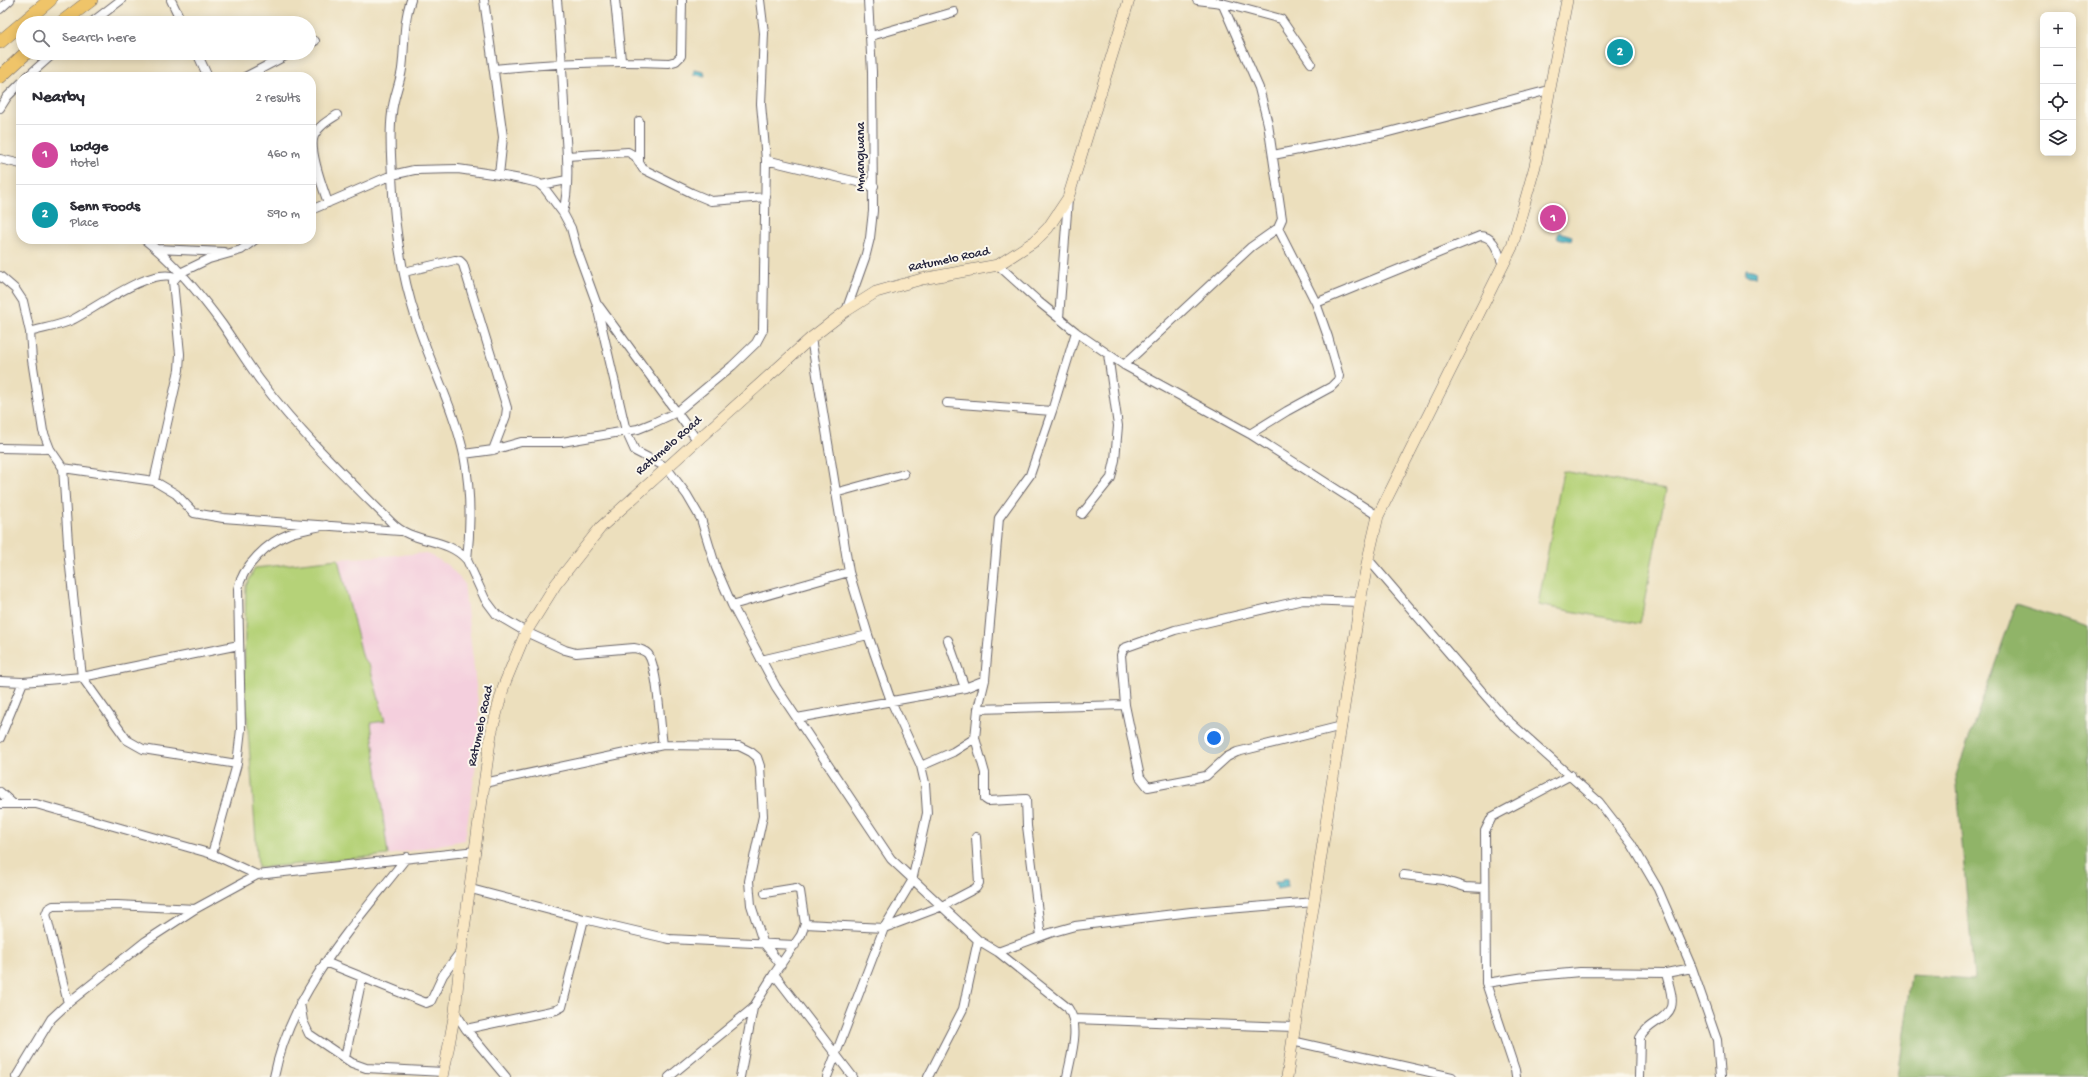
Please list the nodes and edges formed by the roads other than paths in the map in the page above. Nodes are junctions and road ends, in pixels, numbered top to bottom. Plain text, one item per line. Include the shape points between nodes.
1 (10, 0) edge
2 (50, 0) edge
3 (91, 0) edge
4 (121, 0) edge
5 (171, 0) edge
6 (411, 0) edge
7 (484, 0) edge
8 (557, 0) edge
9 (615, 0) edge
10 (682, 0) edge
11 (760, 0) edge
12 (868, 0) edge
13 (1129, 0) edge
14 (1197, 0) edge
15 (1567, 0) edge
16 (1222, 3) junction
17 (1, 6) edge
18 (954, 12) dead end
19 (31, 16) edge
20 (70, 16) edge
21 (99, 16) edge
22 (179, 16) edge
23 (16, 29) edge
24 (871, 36) junction
25 (0, 42) edge
26 (18, 60) edge
27 (46, 60) edge
28 (200, 60) edge
29 (278, 60) edge
30 (621, 60) junction
31 (563, 62) junction
32 (1311, 63) dead end
33 (494, 69) junction
34 (33, 72) edge
35 (206, 72) edge
36 (255, 72) edge
37 (0, 77) edge
38 (16, 88) edge
39 (1549, 90) junction
40 (0, 108) edge
41 (337, 115) dead end
42 (639, 121) dead end
43 (316, 134) edge
44 (316, 155) edge
45 (1273, 155) junction
46 (567, 156) junction
47 (0, 159) edge
48 (766, 160) junction
49 (16, 163) edge
50 (640, 164) junction
51 (392, 175) junction
52 (499, 175) junction
53 (567, 180) junction
54 (541, 185) junction
55 (874, 186) junction
56 (766, 197) junction
57 (1068, 198) junction
58 (328, 203) junction
59 (316, 208) edge
60 (563, 213) junction
61 (1278, 228) junction
62 (151, 244) edge
63 (250, 244) edge
64 (158, 249) junction
65 (229, 252) junction
66 (998, 265) junction
67 (1503, 265) junction
68 (404, 272) junction
69 (177, 275) junction
70 (0, 276) edge
71 (596, 302) junction
72 (1316, 303) junction
73 (846, 311) junction
74 (1059, 318) junction
75 (30, 332) junction
76 (1076, 332) junction
77 (811, 338) junction
78 (1108, 354) junction
79 (1124, 365) junction
80 (947, 403) dead end
81 (1052, 411) junction
82 (677, 412) junction
83 (626, 431) junction
84 (1250, 434) junction
85 (697, 440) junction
86 (0, 448) edge
87 (50, 449) junction
88 (492, 450) junction
89 (464, 454) junction
90 (666, 467) junction
91 (63, 468) junction
92 (904, 474) dead end
93 (154, 481) junction
94 (835, 494) junction
95 (1082, 514) dead end
96 (1378, 516) junction
97 (326, 525) junction
98 (400, 532) junction
99 (1368, 559) junction
100 (467, 560) junction
101 (849, 572) junction
102 (1360, 602) junction
103 (732, 605) junction
104 (526, 632) junction
105 (868, 635) junction
106 (948, 640) dead end
107 (239, 644) junction
108 (762, 660) junction
109 (82, 677) junction
110 (985, 680) junction
111 (0, 681) edge
112 (23, 682) junction
113 (965, 688) junction
114 (891, 701) junction
115 (1125, 705) junction
116 (978, 709) junction
117 (797, 718) junction
118 (1342, 726) junction
119 (0, 738) edge
120 (975, 738) junction
121 (663, 745) junction
122 (236, 764) junction
123 (920, 766) junction
124 (1571, 776) junction
125 (484, 783) junction
126 (0, 792) edge
127 (12, 803) junction
128 (0, 804) edge
129 (976, 837) dead end
130 (476, 851) junction
131 (212, 854) junction
132 (406, 858) junction
133 (257, 875) junction
134 (1404, 875) dead end
135 (912, 881) junction
136 (1484, 888) junction
137 (471, 889) junction
138 (765, 893) dead end
139 (1315, 902) junction
140 (940, 907) junction
141 (195, 909) junction
142 (584, 919) junction
143 (805, 924) junction
144 (884, 928) junction
145 (1041, 936) junction
146 (978, 940) junction
147 (763, 942) junction
148 (795, 945) junction
149 (461, 951) junction
150 (998, 952) junction
151 (325, 962) junction
152 (781, 965) junction
153 (1692, 968) junction
154 (1666, 973) junction
155 (774, 974) junction
156 (362, 978) junction
157 (1486, 983) junction
158 (300, 1002) junction
159 (68, 1003) junction
160 (754, 1008) junction
161 (456, 1012) junction
162 (1074, 1019) junction
163 (1294, 1027) junction
164 (466, 1029) junction
165 (1292, 1041) junction
166 (835, 1055) junction
167 (344, 1058) junction
168 (444, 1075) edge
169 (16, 1077) edge
170 (274, 1077) edge
171 (506, 1077) edge
172 (669, 1077) edge
173 (740, 1077) edge
174 (827, 1077) edge
175 (853, 1077) edge
176 (928, 1077) edge
177 (1067, 1077) edge
178 (1287, 1077) edge
179 (1452, 1077) edge
180 (1516, 1077) edge
181 (1639, 1077) edge
182 (1720, 1077) edge

1 - 17 street
2 - 19 main road
3 - 20 main road
4 - 21 street
5 - 22 street
6 - 51 street via 405,29 402,70 392,110
7 - 33 street
8 - 31 street
9 - 30 street
10 - 30 street via 679,59 669,63
11 - 48 street via 764,33 761,104
12 - 24 street, Mmangwana
13 - 57 street, Ratumelo Road
14 - 16 street
15 - 39 street
16 - 32 street via 1281,19
16 - 45 street via 1259,88
18 - 24 street
23 - 25 main road
24 - 55 street, Mmangwana
26 - 37 main road
27 - 34 street
28 - 35 street
29 - 36 street
30 - 31 street
31 - 33 street
31 - 46 street
33 - 52 street via 503,137
38 - 40 street
39 - 45 street via 1385,133
39 - 67 street via 1535,166 1512,247
41 - 43 street via 324,123
42 - 50 street
44 - 58 street
45 - 61 street via 1282,219
46 - 50 street via 628,152 635,156
46 - 53 street
47 - 49 street
48 - 55 street
48 - 56 street
50 - 56 street via 650,172 711,201
51 - 52 street via 436,168
51 - 58 street
51 - 68 street via 395,225
52 - 54 street
53 - 54 street
53 - 60 street
54 - 60 street
55 - 73 street, Mmangwana via 870,238
56 - 82 street via 763,330 732,366
57 - 66 street, Ratumelo Road via 1048,228 1035,241
57 - 74 street
58 - 59 street
60 - 71 street via 572,228 577,250
61 - 72 street
61 - 79 street via 1251,247
62 - 64 street
63 - 65 street
64 - 65 street
64 - 69 street
65 - 69 street via 209,258
66 - 73 street, Ratumelo Road via 922,279 876,292
66 - 74 street
67 - 72 street via 1492,240 1480,236
67 - 96 street
68 - 88 street via 455,260 463,264 507,408
68 - 89 street via 416,318
69 - 75 street via 165,274 142,280 70,320
69 - 93 street via 172,286 180,354 179,370
69 - 98 street via 220,323 262,384 295,423
70 - 75 street via 15,289 23,301
71 - 82 street
71 - 83 street
72 - 84 street via 1328,337 1338,380 1331,387
73 - 77 street, Ratumelo Road
74 - 76 street
75 - 87 street via 44,431
76 - 78 street
76 - 81 street
77 - 85 street, Ratumelo Road
77 - 94 street
78 - 79 street
78 - 95 street via 1118,426 1115,460 1112,478
79 - 84 street
80 - 81 street
81 - 110 street via 1030,475 999,518
82 - 83 street
82 - 85 street
83 - 88 street via 556,442 521,442
83 - 90 street via 637,453
84 - 96 street
85 - 90 street, Ratumelo Road
86 - 87 street
87 - 91 street
88 - 89 street
89 - 100 street via 470,489 471,518
90 - 103 street via 687,495 701,520 716,568
90 - 104 street, Ratumelo Road via 601,527 556,584
91 - 93 street
91 - 109 street via 69,558
92 - 94 street
93 - 97 street via 179,497 191,511 200,514
94 - 101 street
96 - 99 street
97 - 98 street
97 - 107 street via 288,535 251,562 239,581
98 - 100 street via 455,549
99 - 102 street
99 - 124 street via 1504,716
100 - 104 street via 485,599 497,615
101 - 103 street
101 - 105 street
102 - 115 street via 1303,600 1175,630 1124,648 1121,655
102 - 118 street
103 - 108 street
104 - 121 street via 565,650 576,652 634,648 647,653 652,662
104 - 125 street, Ratumelo Road via 504,685
105 - 108 street
105 - 114 street
106 - 113 street
107 - 109 street
107 - 122 street via 241,729
108 - 117 street
109 - 112 street
109 - 122 street via 134,745 143,749
110 - 113 street
110 - 116 street
111 - 112 street
112 - 119 street
113 - 114 street
114 - 117 street
114 - 123 street
115 - 116 street
115 - 118 street via 1140,777 1146,786 1151,788 1206,776 1227,757 1237,752
116 - 120 street
117 - 135 street via 891,859
118 - 139 street
120 - 123 street via 953,752
120 - 145 street via 985,773 985,799 1026,799
121 - 125 street
121 - 147 street via 739,746 757,758 760,766 763,816 749,881 751,905
122 - 131 street
123 - 135 street via 925,783 927,813
124 - 136 street via 1500,813 1489,822 1485,831
124 - 153 street via 1599,802 1631,843 1658,889
125 - 130 street, Ratumelo Road
126 - 127 street
127 - 128 street
127 - 131 street via 36,804
129 - 140 street via 979,883 971,891
130 - 132 street
130 - 137 street, Ratumelo Road
131 - 133 street
132 - 133 street
132 - 151 street
133 - 141 street
134 - 136 street via 1443,880 1465,887
135 - 140 street
135 - 144 street
136 - 157 street
137 - 142 street
137 - 149 street, Ratumelo Road
138 - 143 street via 796,888 800,891
139 - 145 street via 1191,912 1075,926
139 - 163 street
140 - 144 street
140 - 146 street
141 - 159 street via 146,941
141 - 159 street via 117,906 48,908 46,914
142 - 147 street via 669,939
142 - 164 street via 562,1007
143 - 144 street
143 - 148 street
144 - 166 street
145 - 150 street
146 - 150 street
146 - 176 street via 963,1009
147 - 148 street
147 - 152 street
148 - 152 street
149 - 156 street via 448,966 429,1002
149 - 161 street, Ratumelo Road
150 - 162 street via 1068,1008
151 - 156 street
151 - 158 street
152 - 155 street
153 - 154 street
153 - 182 street via 1717,1040
154 - 157 street via 1580,972
154 - 181 street via 1671,1007 1666,1015 1645,1029 1640,1038
155 - 160 street
155 - 166 street
156 - 167 street
157 - 180 street
158 - 167 street via 303,1021 309,1034
158 - 170 street via 288,1027
159 - 169 street via 51,1019
160 - 172 street
160 - 173 street
161 - 164 street
161 - 168 street, Ratumelo Road
162 - 163 street
162 - 177 street
163 - 165 street
164 - 171 street
165 - 178 street
165 - 179 street
166 - 174 street
166 - 175 street
167 - 168 street via 366,1068

